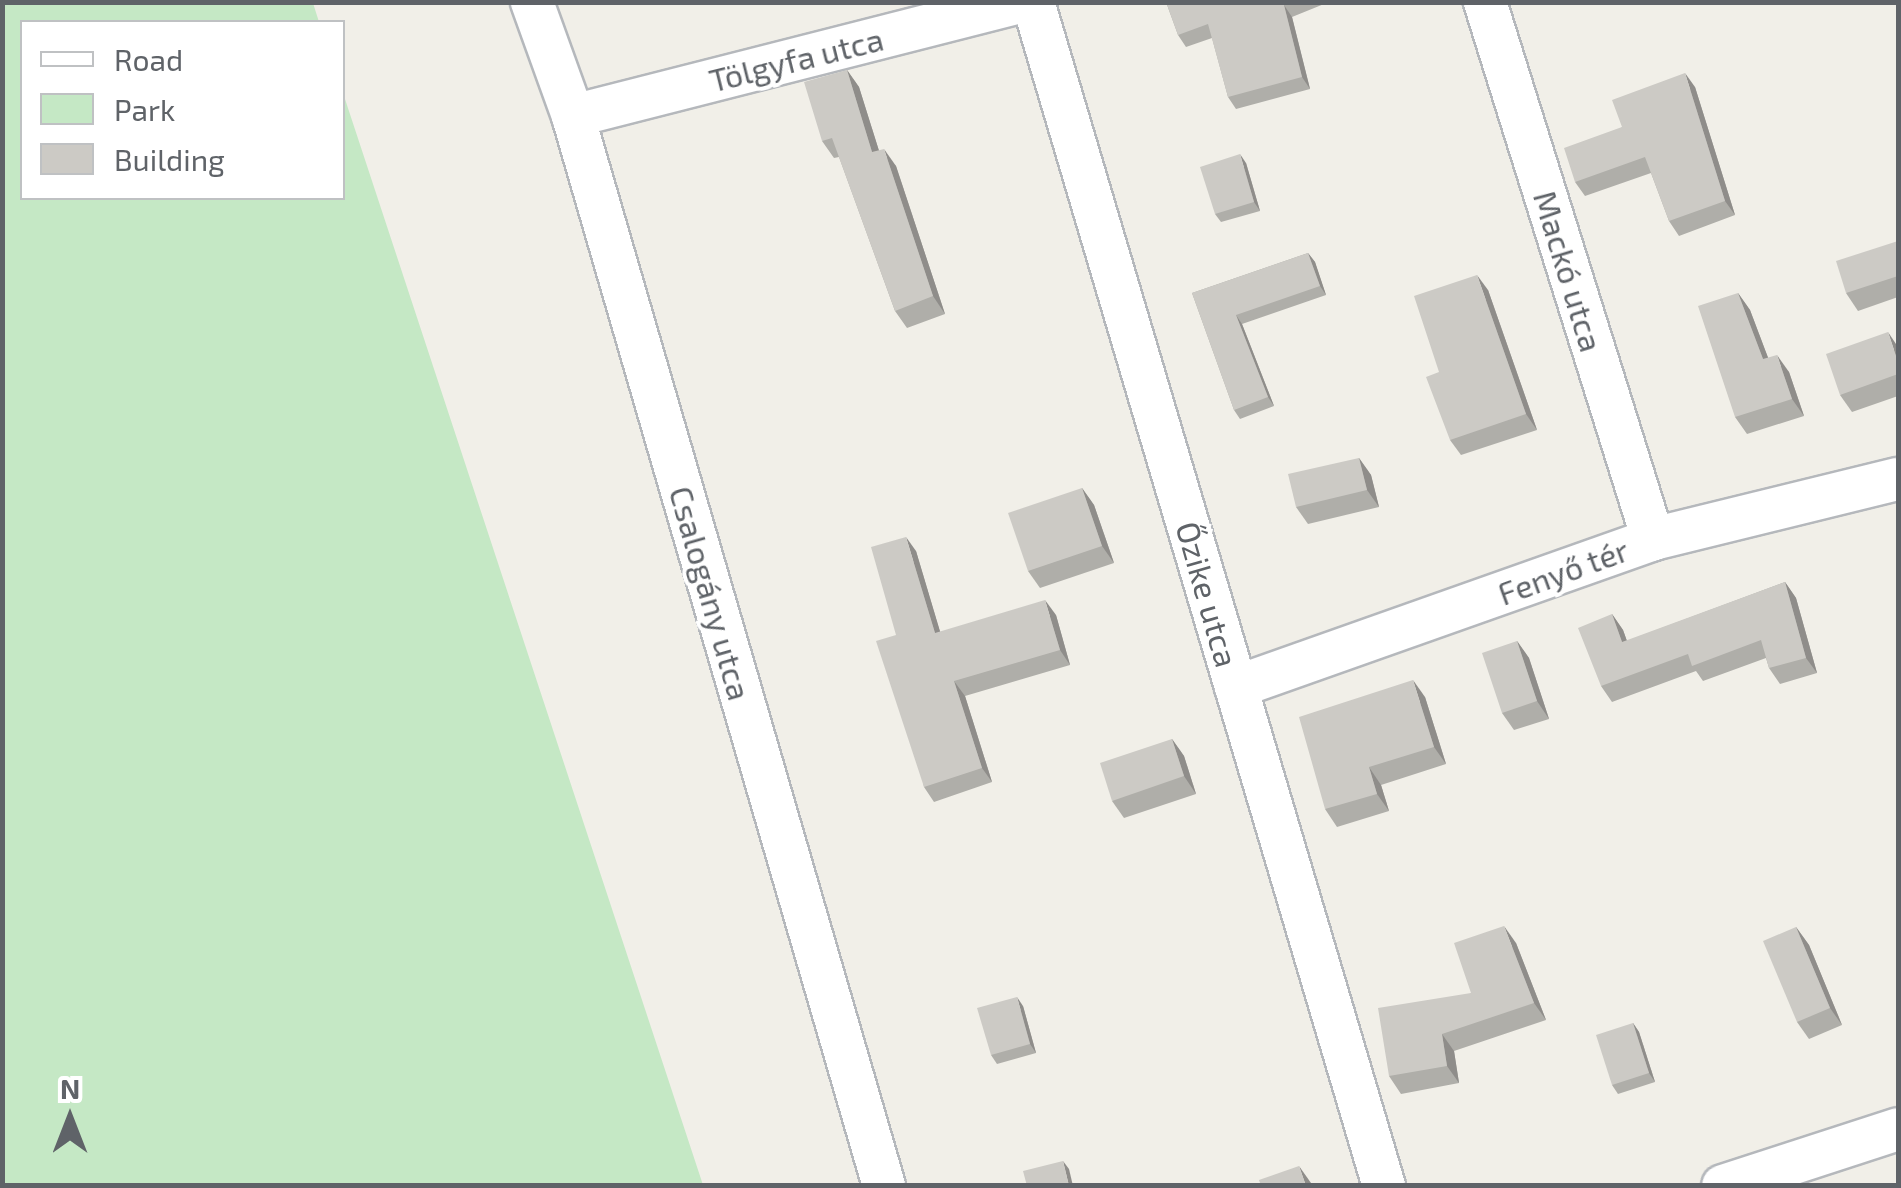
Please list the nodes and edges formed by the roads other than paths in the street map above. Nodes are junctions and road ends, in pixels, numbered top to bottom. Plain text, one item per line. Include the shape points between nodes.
1 (532, 2) edge
2 (1019, 2) edge
3 (1033, 2) edge
4 (1485, 2) edge
5 (572, 116) junction
6 (1898, 479) edge
7 (1653, 539) junction
8 (1236, 687) junction
9 (1898, 1129) edge
10 (884, 1186) edge
11 (1384, 1186) edge
12 (1723, 1186) edge

1 - 5 street, Csalogány utca
2 - 5 street, Tölgyfa utca
3 - 8 street, Őzike utca
4 - 7 street, Mackó utca
5 - 10 street, Csalogány utca
6 - 7 street, Fenyő tér
7 - 8 street, Fenyő tér
8 - 11 street, Őzike utca
9 - 12 street

